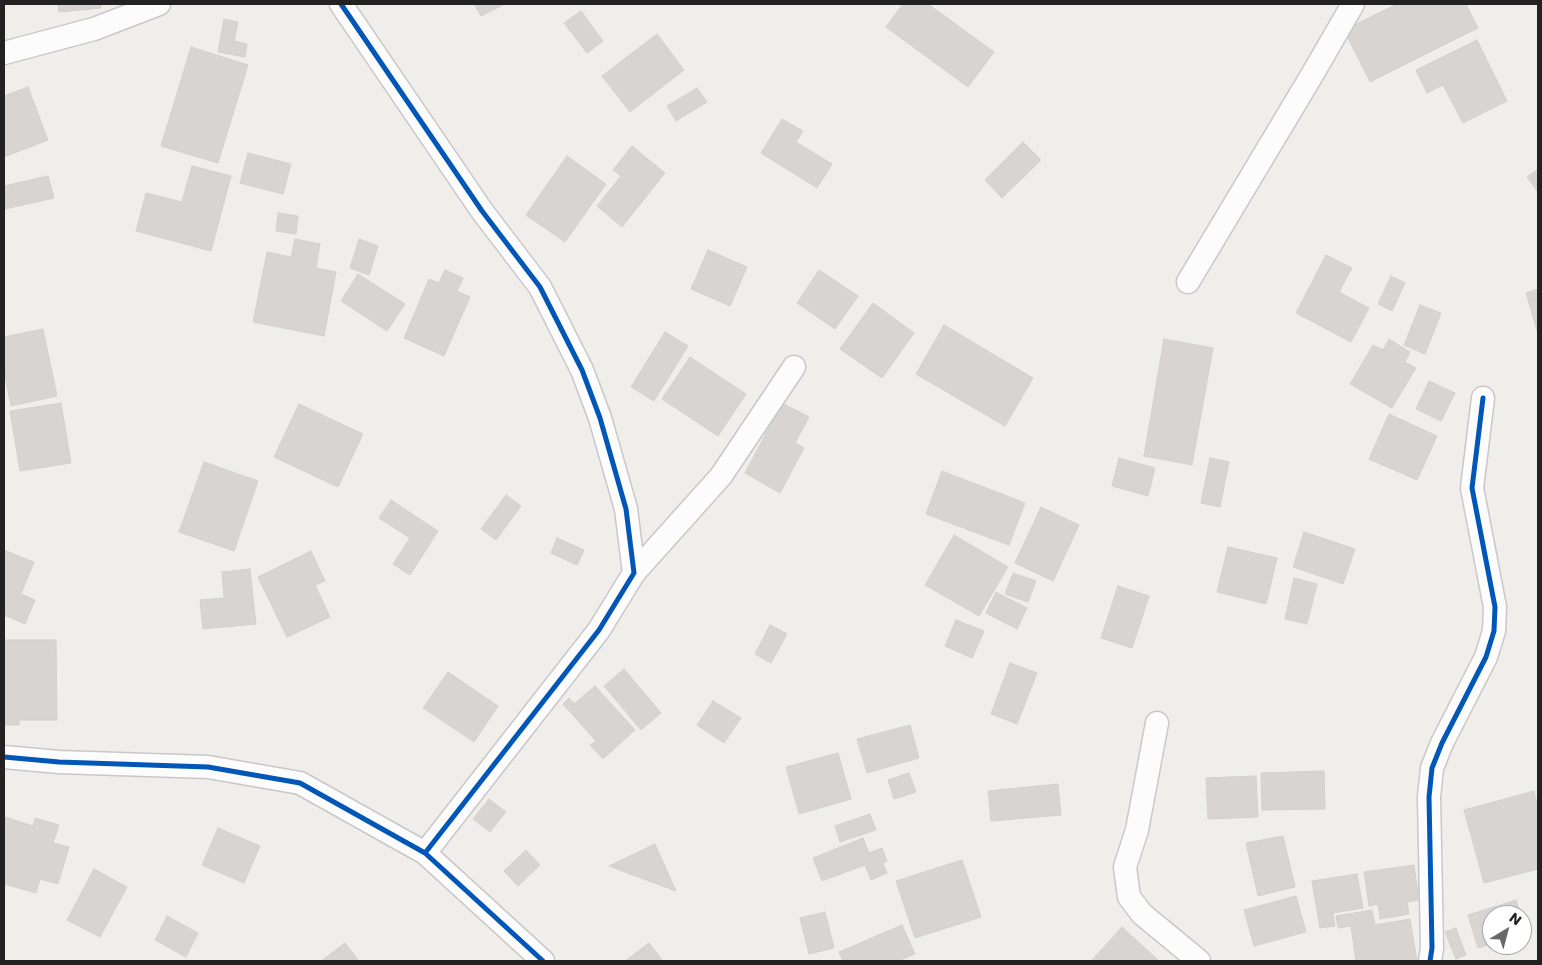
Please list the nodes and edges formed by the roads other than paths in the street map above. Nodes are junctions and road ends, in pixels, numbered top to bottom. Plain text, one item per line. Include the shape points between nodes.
1 (160, 4) edge
2 (341, 4) edge
3 (1352, 4) edge
4 (4, 53) edge
5 (1188, 282) dead end
6 (794, 367) dead end
7 (1483, 398) dead end
8 (634, 573) junction
9 (1157, 722) dead end
10 (4, 757) edge
11 (425, 853) junction
12 (543, 961) edge
13 (1198, 961) edge
14 (1430, 961) edge

1 - 4 street via 94,29
2 - 8 street via 482,211 540,287 582,370 600,418 626,508
3 - 5 street
6 - 8 street via 721,476
7 - 14 street via 1472,488 1496,607 1494,631 1486,657 1432,768
8 - 11 street via 599,630
9 - 13 street via 1137,830 1125,867 1129,897 1142,914
10 - 11 street via 208,767 300,783
11 - 12 street

